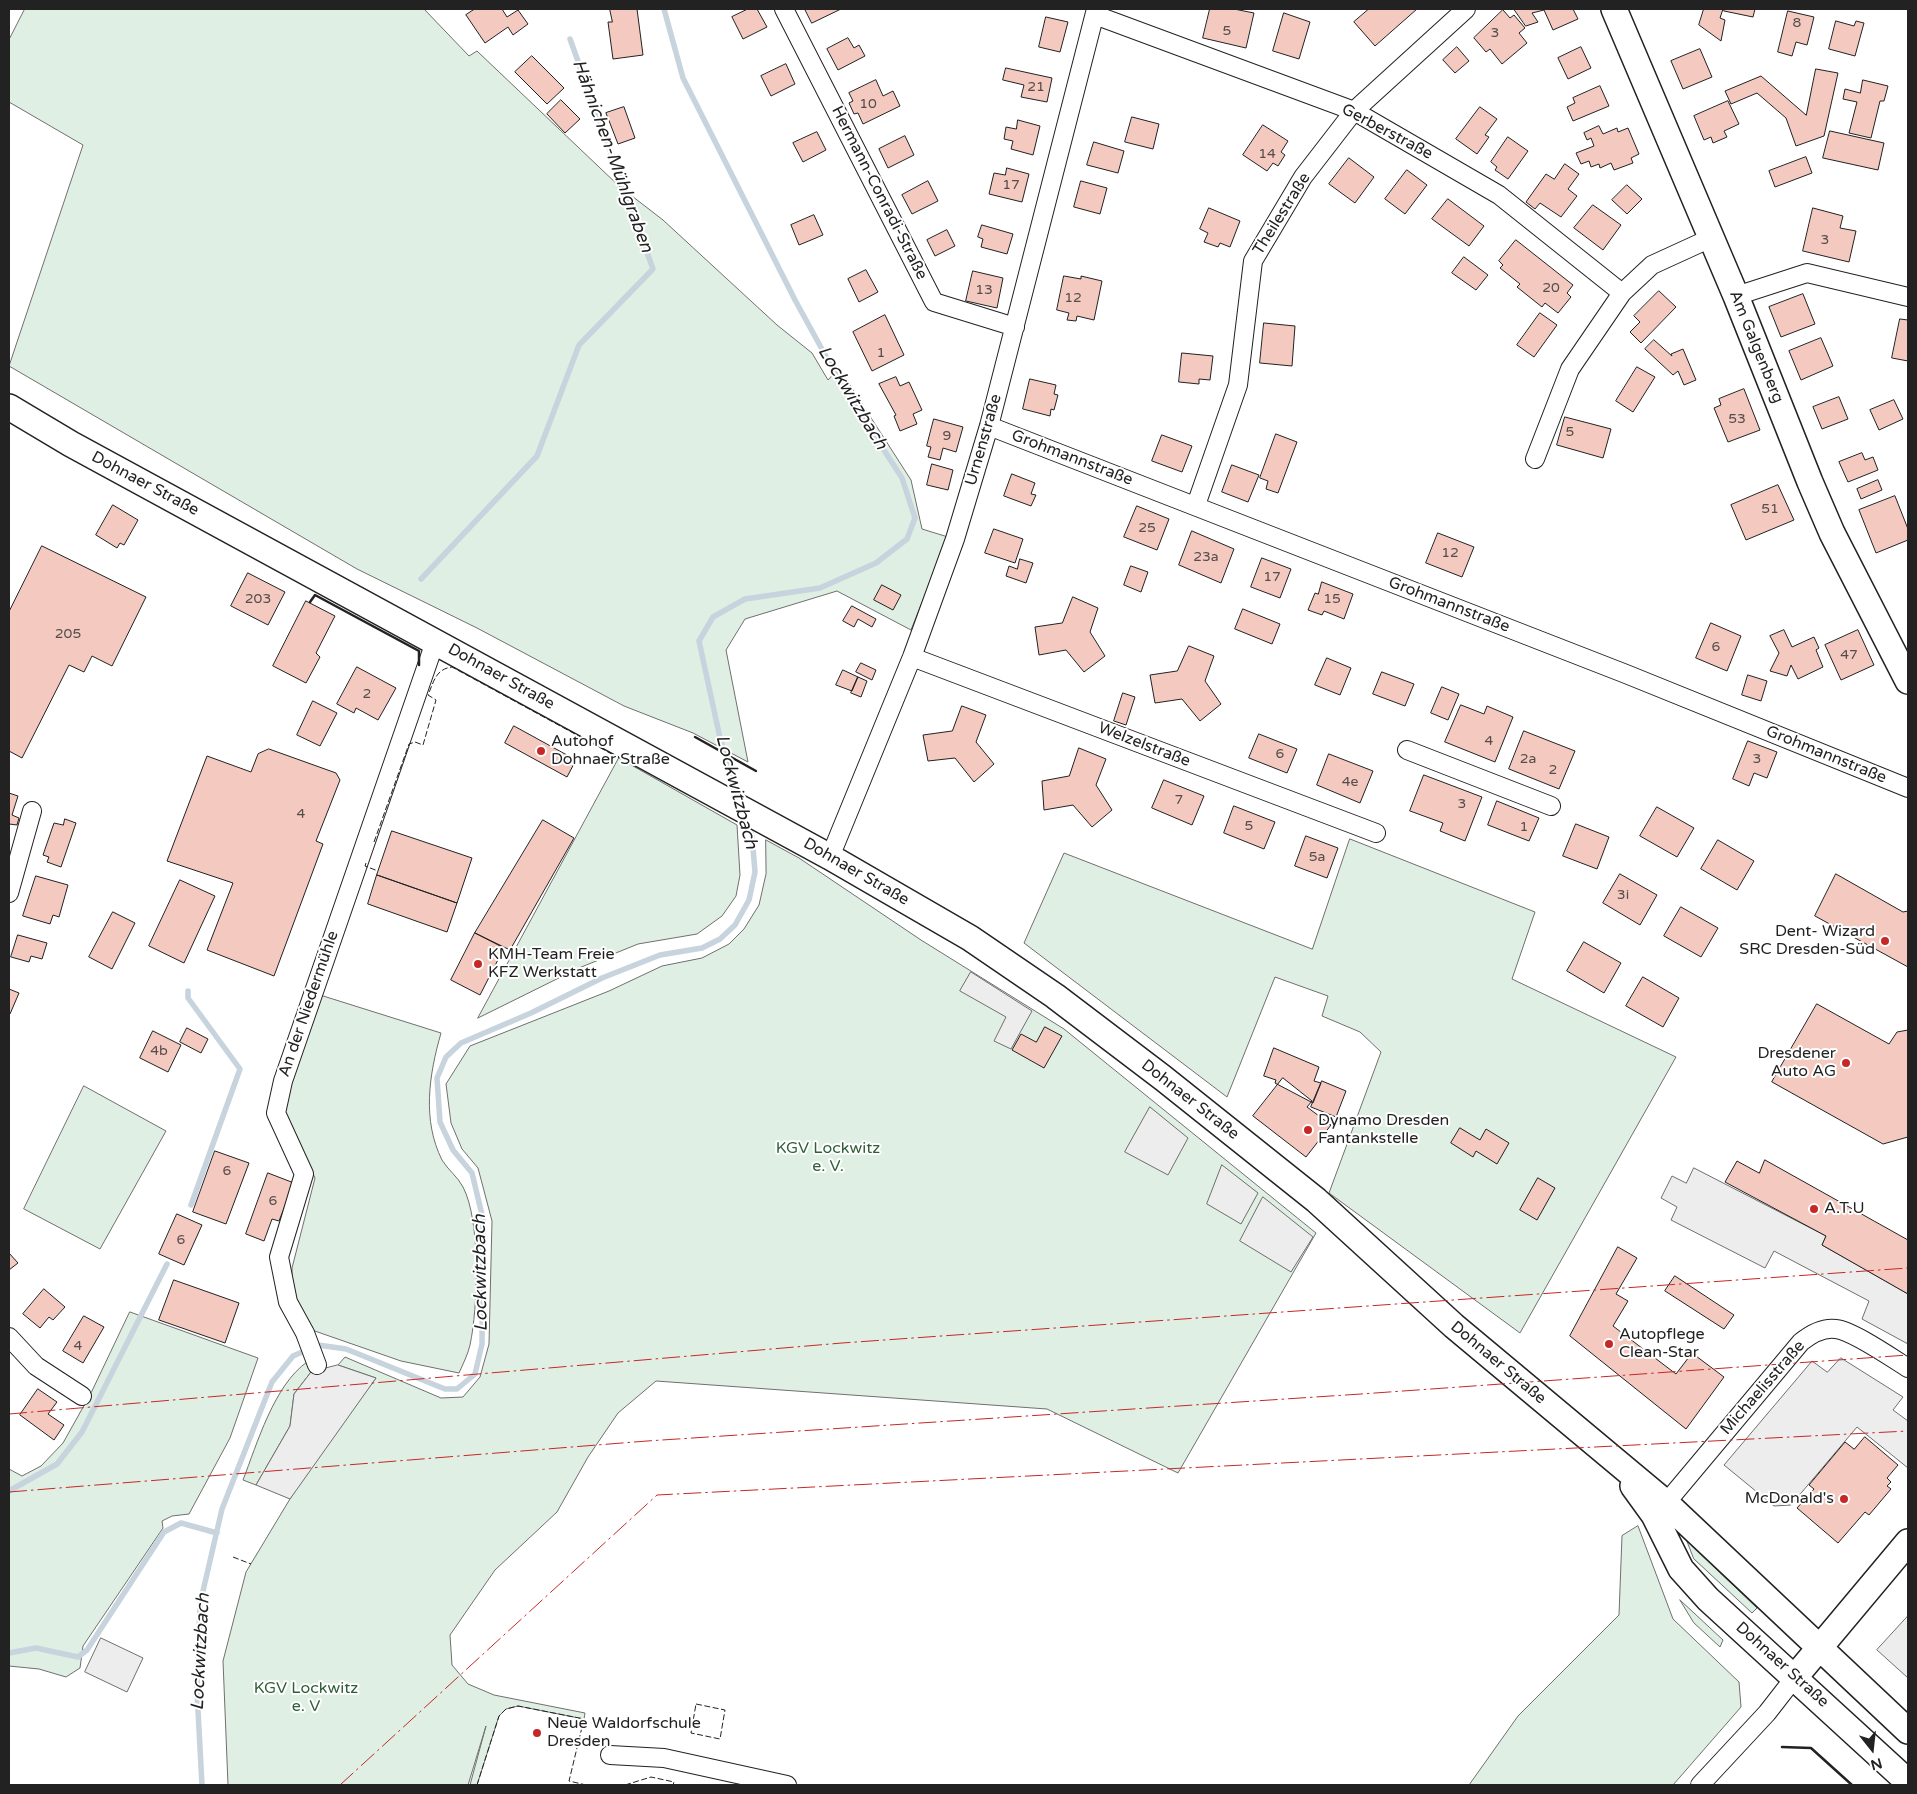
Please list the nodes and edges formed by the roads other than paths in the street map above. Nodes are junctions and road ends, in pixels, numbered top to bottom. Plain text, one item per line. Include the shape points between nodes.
1 (784, 9) edge
2 (1466, 9) edge
3 (1614, 9) edge
4 (1096, 12) edge
5 (1354, 112) junction
6 (1711, 238) junction
7 (1622, 293) junction
8 (1736, 296) junction
9 (1908, 297) edge
10 (1014, 328) junction
11 (9, 407) edge
12 (989, 426) junction
13 (1535, 460) dead end
14 (1196, 505) junction
15 (436, 642) junction
16 (912, 657) junction
17 (1908, 681) edge
18 (1407, 750) dead end
19 (1908, 788) edge
20 (1551, 806) dead end
21 (32, 811) dead end
22 (1376, 833) dead end
23 (830, 857) junction
24 (9, 893) edge
25 (9, 1337) edge
26 (317, 1365) dead end
27 (1908, 1368) edge
28 (82, 1396) dead end
29 (1617, 1464) junction
30 (1666, 1503) junction
31 (1908, 1542) edge
32 (1820, 1648) junction
33 (1795, 1677) junction
34 (1908, 1731) edge
35 (610, 1755) dead end
36 (1908, 1782) edge
37 (787, 1785) edge
38 (1700, 1785) edge

1 - 10 street, Hermann-Conradi-Straße via 934,302
2 - 5 street, Theilestraße
3 - 6 main road, Am Galgenberg
4 - 5 street, Gerberstraße
4 - 10 street, Urnenstraße
5 - 7 street, Gerberstraße via 1499,195
5 - 14 street, Theilestraße via 1303,177 1252,261 1238,385
6 - 7 street via 1652,265
6 - 8 main road, Am Galgenberg
7 - 13 street via 1570,369
8 - 9 street via 1807,273
8 - 17 main road, Am Galgenberg via 1832,534
10 - 12 street, Urnenstraße
11 - 15 main road, Dohnaer Straße via 71,444
12 - 14 street, Grohmannstraße
12 - 16 street, Urnenstraße via 955,540
14 - 19 street, Grohmannstraße
15 - 23 main road, Dohnaer Straße
15 - 26 street, An der Niedermühle via 292,1054 276,1114 304,1174 279,1257 288,1302
16 - 22 street, Welzelstraße
16 - 23 street, Urnenstraße
18 - 20 street
21 - 24 street
23 - 29 main road, Dohnaer Straße via 970,938 1163,1078 1316,1200 1454,1326
25 - 28 street via 36,1366
27 - 30 street, Michaelisstraße via 1838,1329 1824,1329 1811,1335 1801,1342
29 - 30 main road, Dohnaer Straße
29 - 33 main road, Dohnaer Straße via 1654,1516 1681,1569 1708,1599
30 - 32 main road, Dohnaer Straße
31 - 32 main road
32 - 33 main road
32 - 34 main road, Dohnaer Straße
33 - 36 main road, Dohnaer Straße
33 - 38 street via 1767,1713
35 - 37 street via 664,1758

